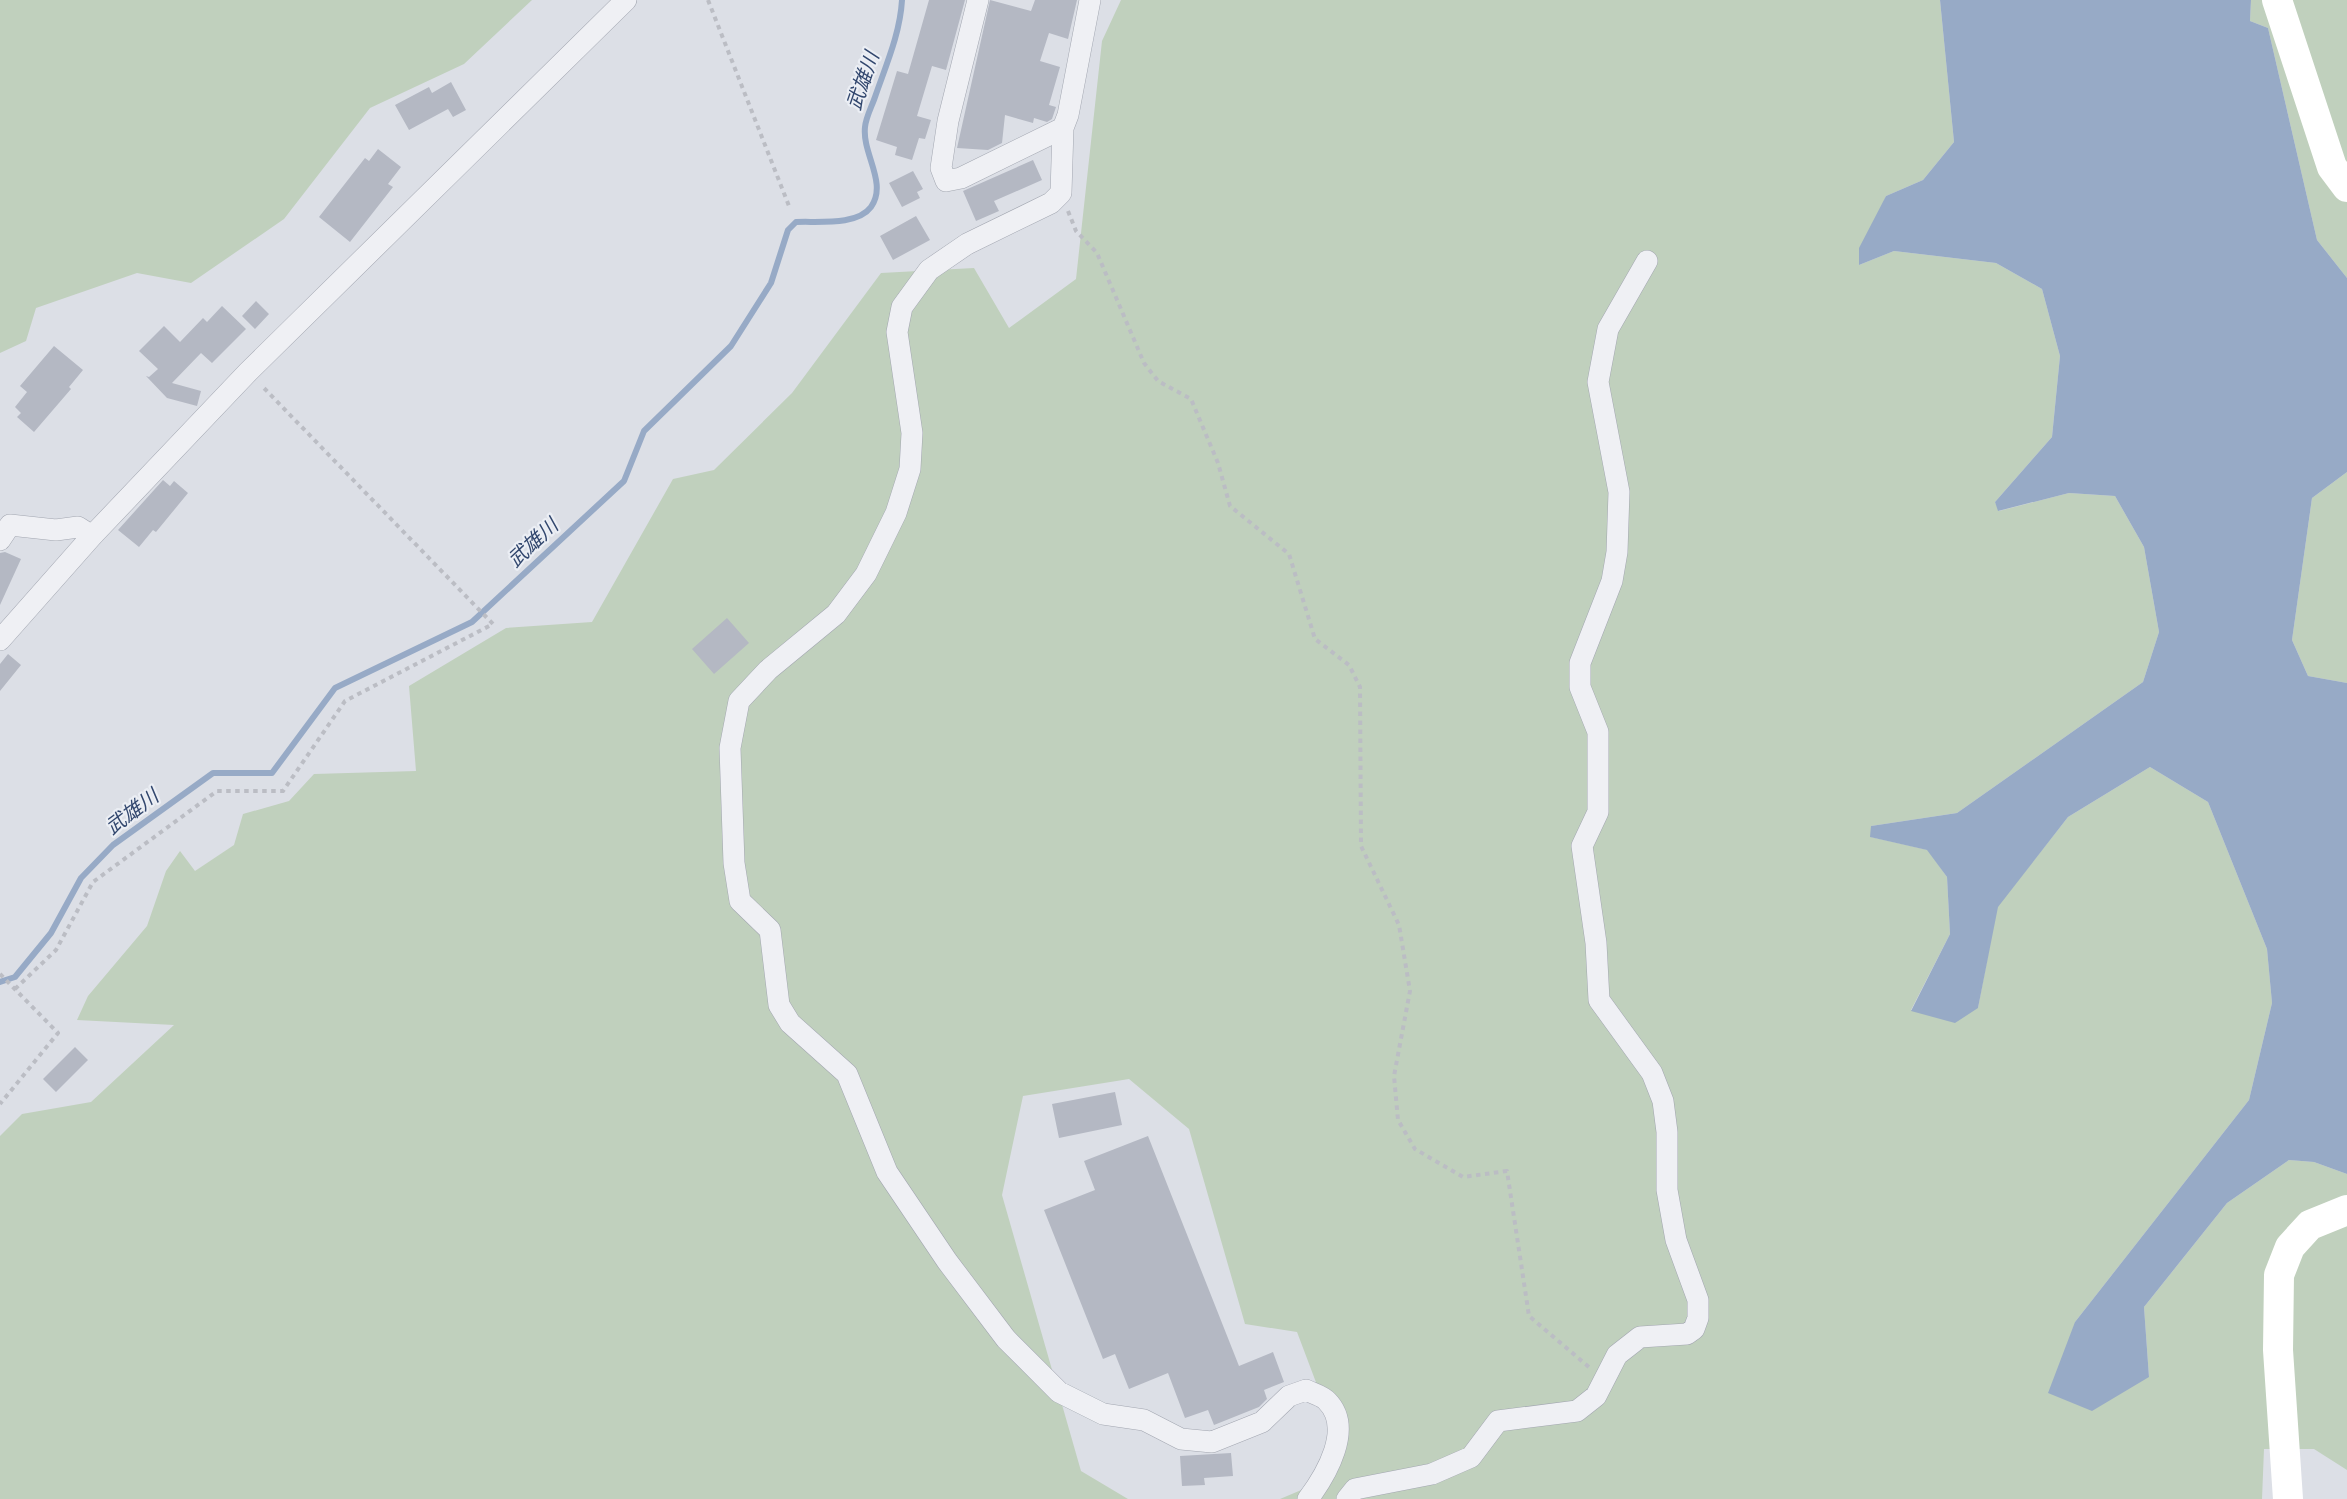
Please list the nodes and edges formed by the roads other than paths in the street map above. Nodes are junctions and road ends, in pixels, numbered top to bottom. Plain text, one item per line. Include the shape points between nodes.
1 (626, 0) edge
2 (978, 0) edge
3 (1090, 0) edge
4 (2277, 0) edge
5 (1063, 128) junction
6 (2347, 187) edge
7 (1647, 261) dead end
8 (92, 536) junction
9 (0, 540) edge
10 (0, 640) edge
11 (2347, 1210) edge
12 (1308, 1499) edge
13 (1347, 1499) edge
14 (2288, 1499) edge

1 - 8 street via 248,372
2 - 5 street via 948,120 941,168 946,181 962,178
3 - 5 street
4 - 6 street via 2332,167
5 - 12 street via 1061,193 1051,203 967,244 929,270 902,307 897,332 912,433 910,469 896,513 866,574 836,614 768,670 739,701 730,748 734,863 740,901 770,930 779,1005 790,1023 847,1074 887,1172 1006,1339 1059,1392 1103,1414 1144,1420 1181,1439 1212,1442 1262,1422 1289,1396 1306,1390 1327,1401 1337,1422 1337,1446
7 - 13 street via 1608,328 1598,382 1619,492 1617,552 1612,581 1580,663 1580,687 1598,732 1598,812 1582,846 1596,943 1599,1000 1652,1073 1663,1101 1667,1190 1676,1240 1698,1300 1698,1318 1687,1334 1640,1337 1617,1355 1596,1396 1577,1411 1498,1421 1471,1457 1432,1474 1355,1489
8 - 9 street via 78,527 56,530 10,525
8 - 10 street
11 - 14 street via 2310,1225 2290,1247 2279,1275 2278,1350

